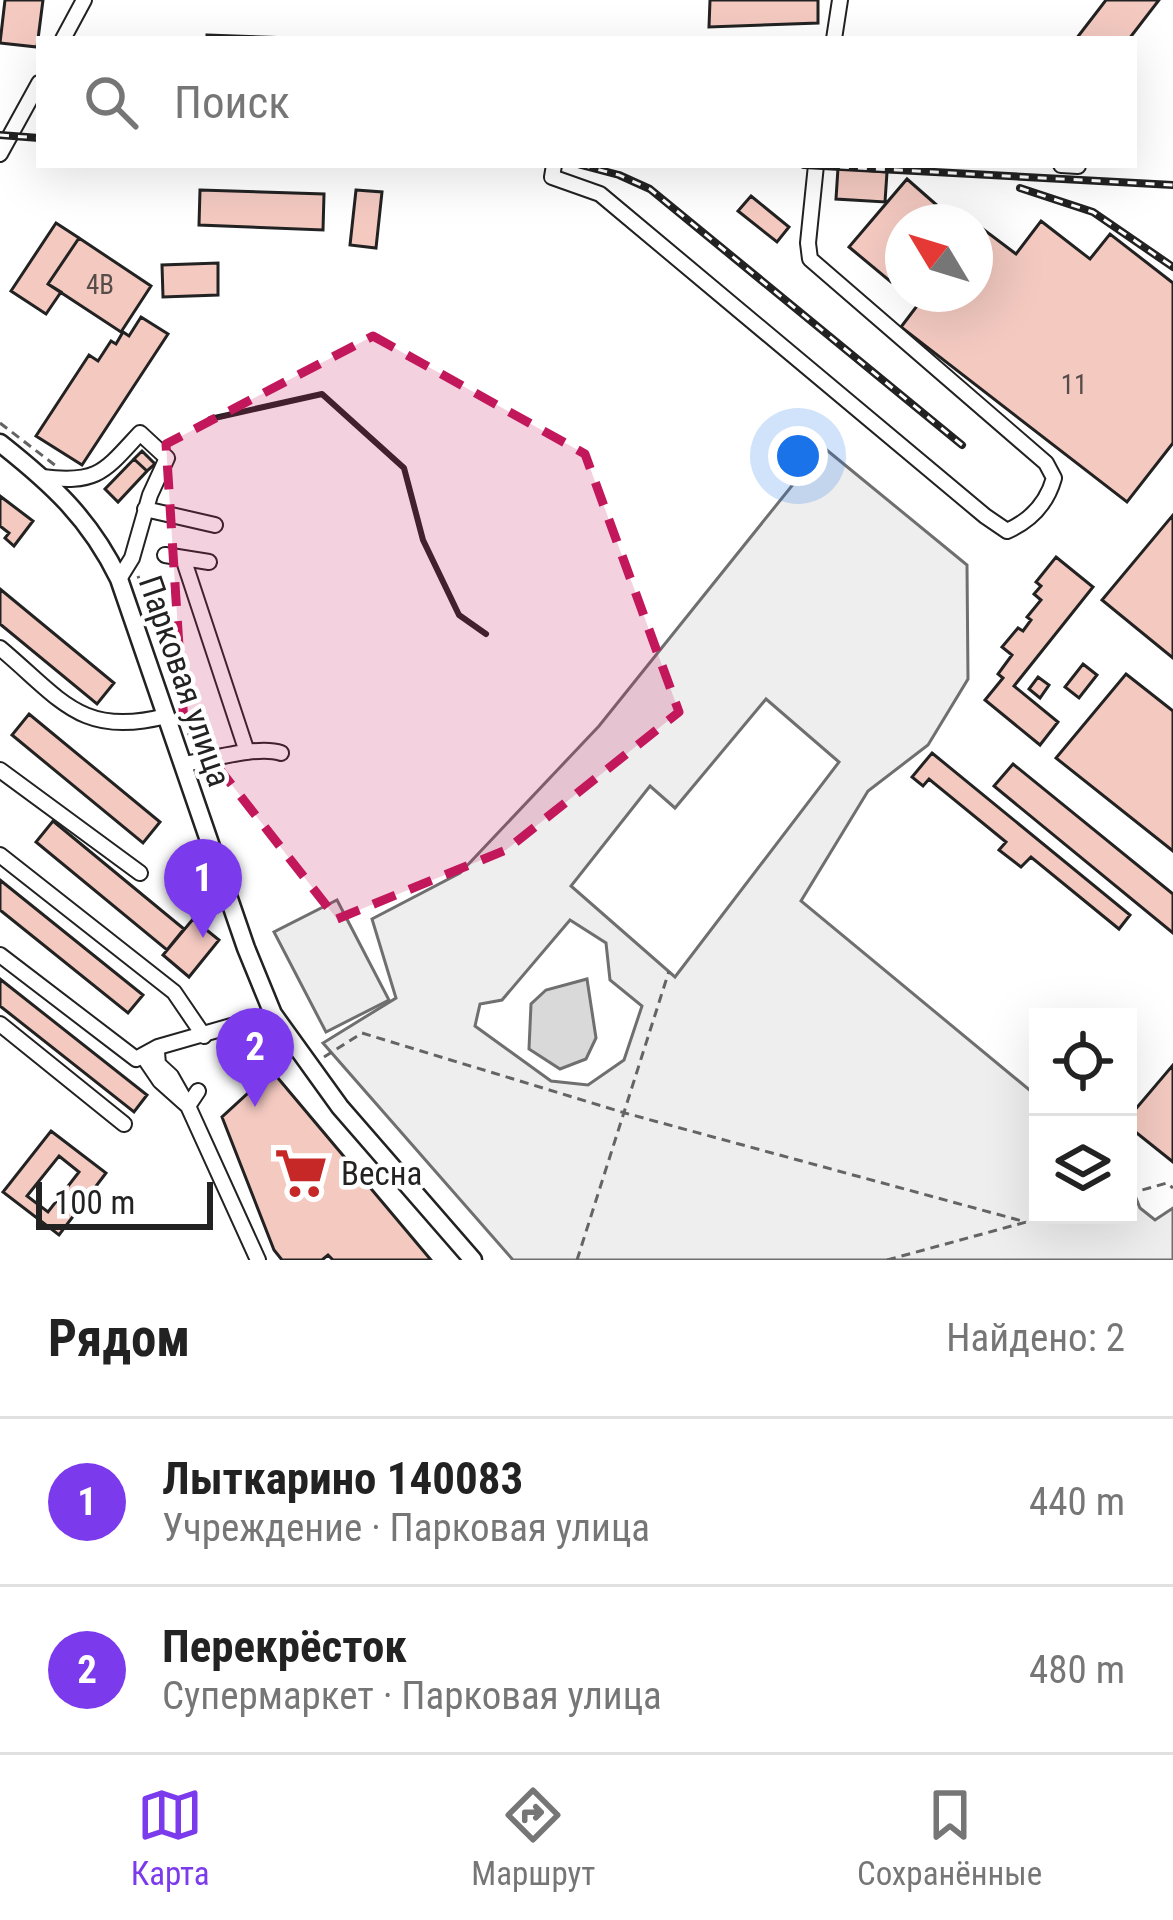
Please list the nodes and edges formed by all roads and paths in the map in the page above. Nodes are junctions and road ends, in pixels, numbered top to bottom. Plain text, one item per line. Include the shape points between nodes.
1 (85, 0) edge
2 (840, 0) edge
3 (65, 36) edge
4 (834, 36) edge
5 (36, 88) edge
6 (2, 113) edge
7 (22, 113) junction
8 (0, 154) edge
9 (554, 168) edge
10 (816, 168) edge
11 (0, 423) edge
12 (1, 446) edge
13 (42, 477) junction
14 (71, 481) junction
15 (146, 509) junction
16 (215, 525) dead end
17 (165, 555) dead end
18 (132, 558) junction
19 (183, 558) junction
20 (209, 562) dead end
21 (119, 579) junction
22 (0, 648) edge
23 (166, 716) junction
24 (247, 752) junction
25 (281, 753) dead end
26 (191, 763) junction
27 (0, 770) edge
28 (0, 855) edge
29 (140, 873) dead end
30 (0, 955) edge
31 (669, 971) dead end
32 (273, 1014) junction
33 (249, 1022) junction
34 (0, 1024) edge
35 (204, 1036) junction
36 (158, 1047) junction
37 (260, 1055) dead end
38 (143, 1056) junction
39 (317, 1061) dead end
40 (198, 1090) dead end
41 (188, 1106) junction
42 (625, 1112) junction
43 (124, 1124) dead end
44 (1173, 1188) edge
45 (1137, 1192) edge
46 (1029, 1221) edge
47 (1026, 1222) junction
48 (258, 1260) edge
49 (473, 1260) edge
50 (577, 1260) edge
51 (887, 1260) edge

1 - 3 street
2 - 4 street
5 - 7 street
6 - 7 street
7 - 8 street
9 - 10 street via 552,177 600,194 986,516 1007,531 1026,523 1049,495 1054,478 1046,463 810,260
11 - 14 path
12 - 13 main road, Парковая улица
13 - 14 street
13 - 21 main road, Парковая улица via 99,538
14 - 15 street via 99,474 140,433 166,458
15 - 16 street
15 - 18 street
17 - 19 street
18 - 21 street
18 - 26 path
19 - 20 street
19 - 24 street
21 - 23 main road, Парковая улица
22 - 23 street via 83,718 130,725
23 - 26 main road, Парковая улица
24 - 25 street
24 - 26 street
26 - 32 main road, Парковая улица
27 - 29 street
28 - 35 street via 174,992
30 - 38 street via 136,1059
31 - 42 path
32 - 33 street
32 - 49 main road, Парковая улица via 340,1107
33 - 35 street
33 - 37 path
34 - 43 street
35 - 36 street
36 - 38 street
36 - 41 street via 158,1064
38 - 41 street
39 - 42 path via 362,1033
40 - 41 street
41 - 48 street
42 - 47 path
42 - 50 path
44 - 45 path
46 - 47 path
47 - 51 path

